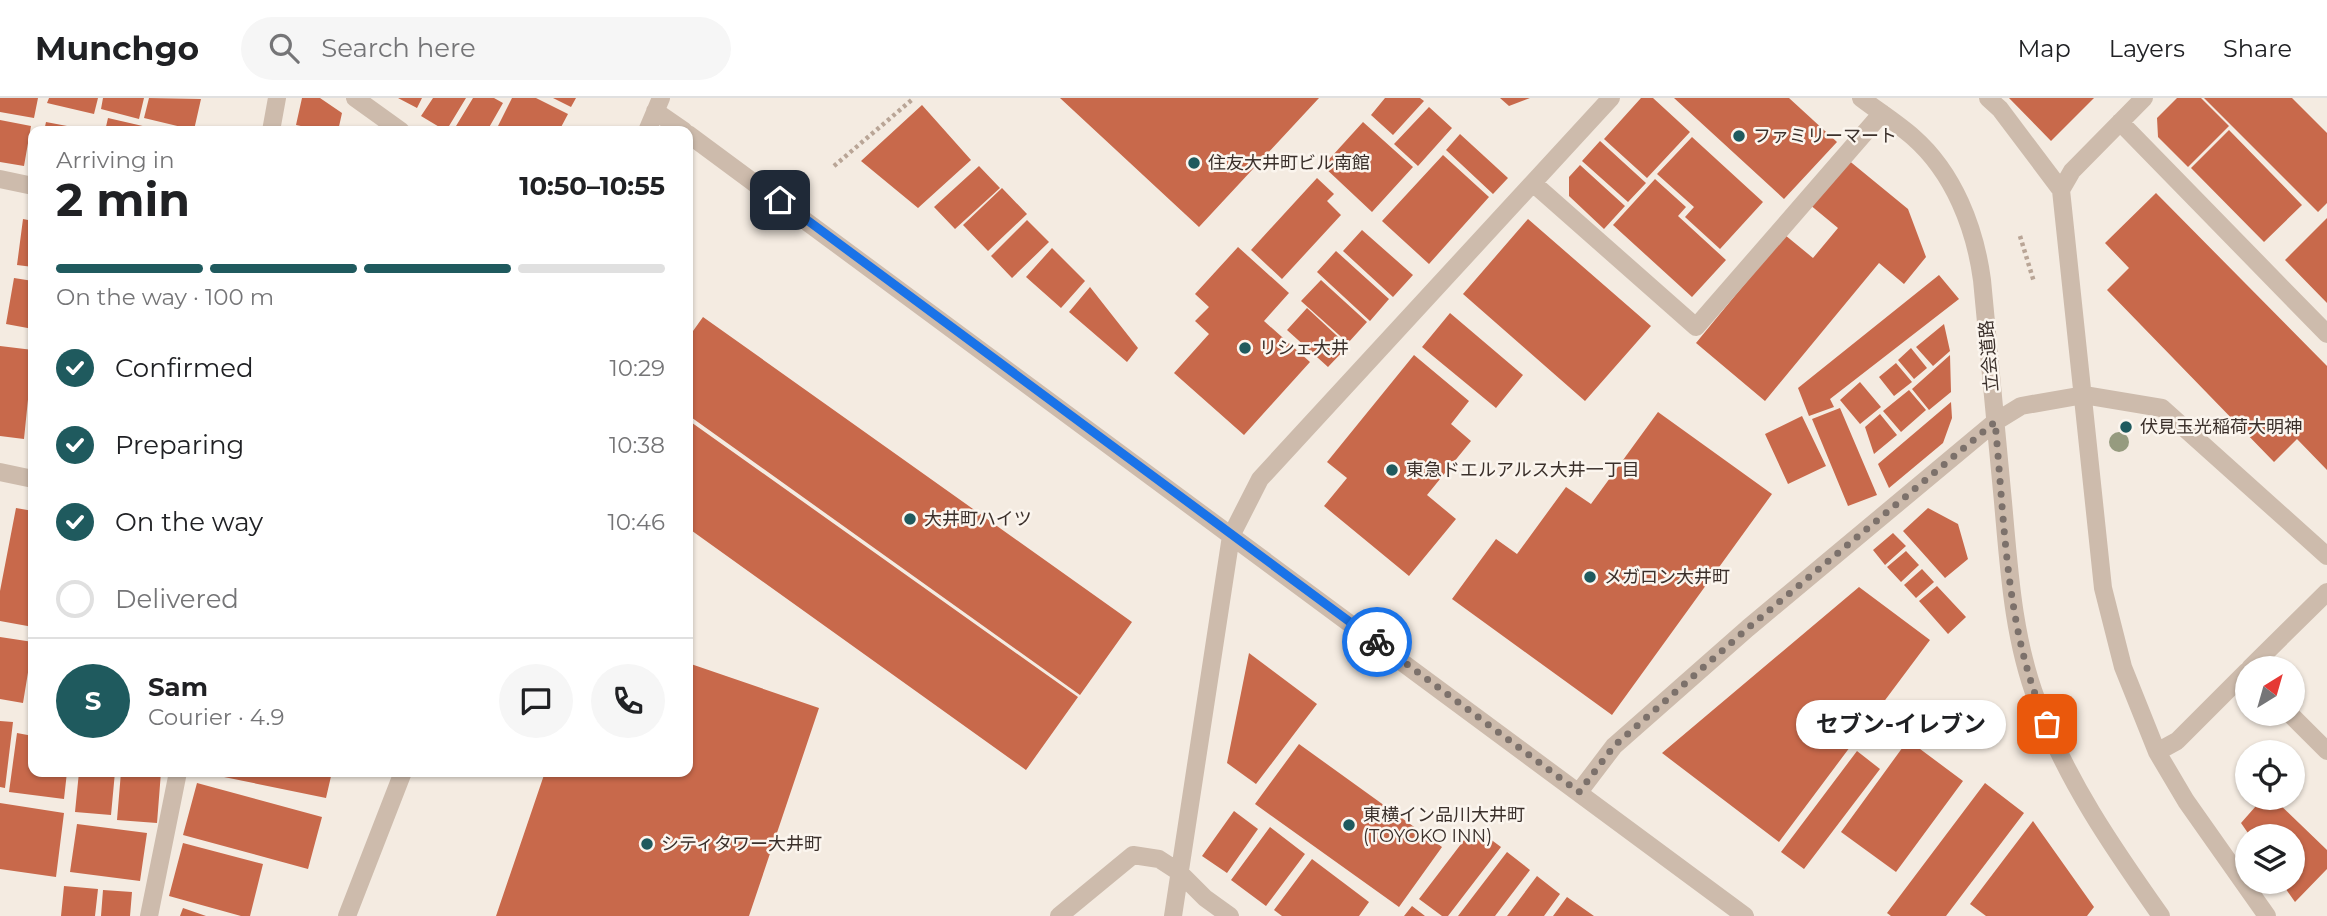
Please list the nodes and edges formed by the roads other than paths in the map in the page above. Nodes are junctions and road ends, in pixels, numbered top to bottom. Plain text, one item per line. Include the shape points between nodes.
1 (277, 98) edge
2 (355, 98) edge
3 (1611, 98) edge
4 (1861, 98) edge
5 (1989, 98) edge
6 (2144, 98) edge
7 (658, 105) edge
8 (1882, 113) junction
9 (2120, 122) junction
10 (272, 126) edge
11 (394, 126) edge
12 (649, 126) edge
13 (680, 126) edge
14 (693, 137) edge
15 (0, 179) edge
16 (1534, 184) junction
17 (28, 186) edge
18 (2062, 190) junction
19 (2327, 334) edge
20 (2084, 395) junction
21 (1995, 422) junction
22 (0, 472) edge
23 (28, 478) edge
24 (1231, 536) junction
25 (2327, 556) edge
26 (2327, 592) edge
27 (2263, 656) edge
28 (2235, 684) edge
29 (2302, 726) edge
30 (2327, 751) edge
31 (2157, 752) junction
32 (177, 777) edge
33 (401, 777) edge
34 (1579, 792) junction
35 (1179, 872) junction
36 (149, 916) edge
37 (347, 916) edge
38 (1059, 916) edge
39 (1173, 916) edge
40 (1230, 916) edge
41 (1745, 916) edge
42 (2161, 916) edge
43 (2267, 916) edge

1 - 10 street
2 - 11 street
3 - 16 street
4 - 8 street, 立会道路
5 - 18 street
6 - 9 street
7 - 12 street
7 - 13 street
8 - 16 street via 1696,327
8 - 21 street, 立会道路 via 1929,153 1954,191 1972,232 1982,280
9 - 18 street via 2072,172
9 - 19 street
14 - 24 street
15 - 17 street
16 - 24 street via 1260,479
18 - 20 street
20 - 21 street via 2021,407
20 - 25 street via 2162,408
20 - 31 street via 2103,588 2123,667
21 - 34 street via 1614,746
21 - 42 street, 立会道路 via 2010,578 2020,644 2036,700 2068,773
22 - 23 street
24 - 34 street
24 - 35 street
26 - 27 street
28 - 31 street via 2177,741
29 - 30 street
31 - 43 street
32 - 36 street
33 - 37 street
34 - 41 street
35 - 38 street via 1159,859 1133,855
35 - 39 street
35 - 40 street

